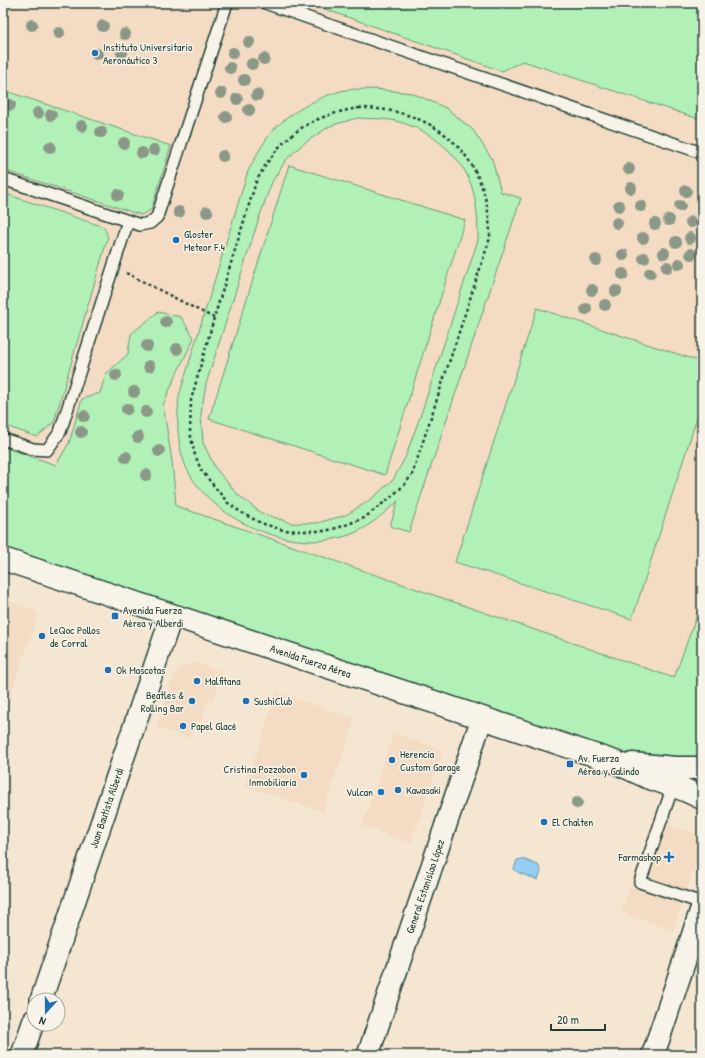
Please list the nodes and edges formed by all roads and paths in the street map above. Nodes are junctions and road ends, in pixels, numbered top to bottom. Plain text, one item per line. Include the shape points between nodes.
1 (227, 3) edge
2 (265, 3) edge
3 (702, 152) edge
4 (3, 179) edge
5 (128, 221) junction
6 (113, 267) junction
7 (214, 318) junction
8 (3, 439) edge
9 (3, 559) edge
10 (172, 615) junction
11 (482, 718) junction
12 (617, 763) junction
13 (702, 768) edge
14 (673, 786) junction
15 (702, 798) edge
16 (702, 903) edge
17 (702, 908) edge
18 (44, 992) edge
19 (30, 1032) edge
20 (22, 1055) edge
21 (368, 1055) edge
22 (653, 1055) edge

1 - 5 lane via 157,217 150,223
2 - 3 lane
4 - 5 lane
5 - 6 lane
6 - 7 path
6 - 8 lane via 60,432 47,450 33,449
7 - 7 path via 191,400 190,432 194,452 205,476 228,503 242,514 261,524 283,530 325,531 364,518 392,497 412,475 490,238 487,201 472,165 461,150 432,126 397,111 359,108 322,117 305,125 276,150 256,182
9 - 10 main road, Avenida Fuerza Aérea
10 - 11 main road, Avenida Fuerza Aérea
10 - 18 street, Juan Bautista Alberdi
11 - 12 main road, Avenida Fuerza Aérea
11 - 21 street, General Estanislao López
12 - 13 main road, Avenida Fuerza Aérea
12 - 14 main road, Avenida Fuerza Aérea
14 - 15 main road, Avenida Fuerza Aérea
14 - 16 lane via 640,882
17 - 22 main road
19 - 20 street

